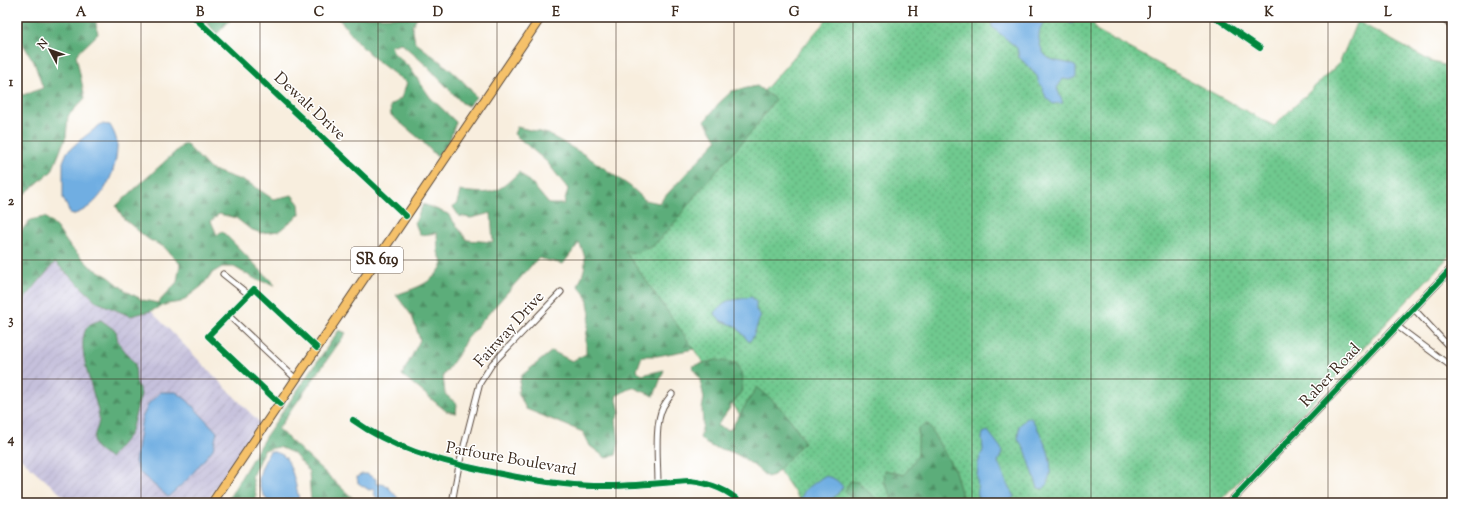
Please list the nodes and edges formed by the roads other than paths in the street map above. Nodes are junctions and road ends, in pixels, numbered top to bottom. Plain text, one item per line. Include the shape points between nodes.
1 (194, 17) edge
2 (541, 17) edge
3 (1215, 17) edge
4 (1441, 17) edge
5 (1452, 27) edge
6 (1260, 48) dead end
7 (406, 216) junction
8 (1452, 268) edge
9 (223, 274) dead end
10 (561, 292) dead end
11 (248, 294) junction
12 (1414, 309) junction
13 (228, 315) junction
14 (1397, 326) junction
15 (317, 348) junction
16 (1452, 350) edge
17 (1452, 367) edge
18 (296, 379) junction
19 (672, 394) dead end
20 (280, 404) junction
21 (353, 420) dead end
22 (459, 465) junction
23 (658, 483) junction
24 (212, 503) edge
25 (452, 503) edge
26 (741, 503) edge
27 (1229, 503) edge

1 - 7 street, Dewalt Drive
2 - 7 main road, SR 619
3 - 6 street
4 - 5 street
7 - 15 main road, SR 619
8 - 12 street, Raber Road
9 - 11 street
10 - 22 street, Fairway Drive via 486,373 476,393
11 - 13 street
11 - 15 street via 254,289
12 - 14 street, Raber Road
12 - 16 street
13 - 18 street
13 - 20 street via 208,336
14 - 17 street
14 - 27 street, Raber Road
15 - 18 main road, SR 619
18 - 20 main road, SR 619
19 - 23 street via 662,408 660,420 657,446
20 - 24 main road, SR 619
21 - 22 street, Parfoure Boulevard via 376,436 398,446
22 - 23 street, Parfoure Boulevard via 572,485
22 - 25 street, Fairway Drive
23 - 26 street, Parfoure Boulevard via 701,483 722,489

